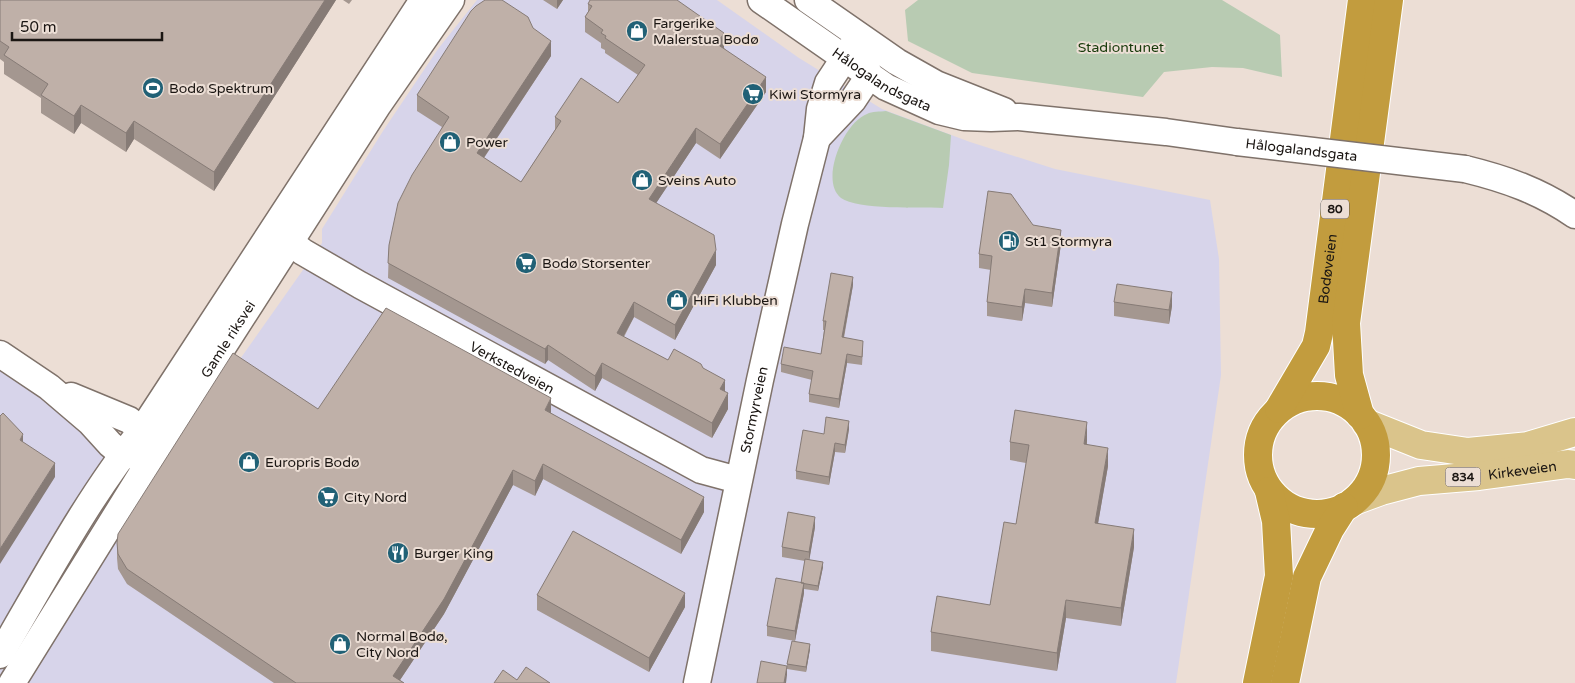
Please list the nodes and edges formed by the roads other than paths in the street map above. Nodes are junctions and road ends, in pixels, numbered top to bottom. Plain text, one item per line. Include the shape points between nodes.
1 (423, 0) edge
2 (451, 0) edge
3 (761, 0) edge
4 (808, 0) edge
5 (1362, 0) edge
6 (1389, 0) edge
7 (859, 36) junction
8 (843, 58) junction
9 (869, 76) junction
10 (1019, 117) junction
11 (817, 138) junction
12 (1575, 215) edge
13 (290, 243) junction
14 (0, 354) edge
15 (49, 387) junction
16 (1279, 409) junction
17 (1363, 419) junction
18 (142, 430) junction
19 (1575, 432) edge
20 (122, 454) junction
21 (151, 459) junction
22 (1575, 465) edge
23 (738, 480) junction
24 (1269, 491) junction
25 (1349, 504) junction
26 (0, 654) edge
27 (12, 683) edge
28 (697, 683) edge
29 (1256, 683) edge
30 (1284, 683) edge

1 - 18 street, Gamle riksvei
2 - 13 street, Gamle riksvei via 378,105
3 - 8 street, Hålogalandsgata
4 - 7 street, Hålogalandsgata
5 - 16 highway, Bodøveien / 80 via 1319,333 1316,346
6 - 17 highway, Bodøveien / 80 via 1346,323 1349,375
7 - 8 street, Stormyrveien
7 - 9 street
7 - 10 street, Hålogalandsgata via 936,84
8 - 9 street, Hålogalandsgata
8 - 11 street, Stormyrveien via 825,92
9 - 10 street, Hålogalandsgata via 939,111 964,117
9 - 11 street, Stormyrveien via 853,100
10 - 12 street, Hålogalandsgata, bridge via 1465,169 1529,188
11 - 23 street, Stormyrveien
13 - 21 street, Gamle riksvei
13 - 23 street, Verkstedveien via 701,470
14 - 15 street
15 - 18 street via 129,420
15 - 20 street
16 - 17 highway, Bodøveien / 80 via 1300,398 1322,396 1343,402
16 - 24 highway, Bodøveien / 80 via 1270,418 1259,442 1259,468
17 - 19 main road, Kirkeveien / 834 via 1421,445 1468,452 1528,446
17 - 25 highway, Bodøveien / 80 via 1376,450 1374,468 1368,485
18 - 20 street, Gamle riksvei
18 - 21 street
20 - 21 street
20 - 26 street, Gamle riksvei
21 - 27 street, Gamle riksvei
22 - 25 main road, Kirkeveien / 834 via 1420,481 1381,491
23 - 28 street, Stormyrveien
24 - 25 highway, Bodøveien / 80 via 1288,507 1305,513 1322,514
24 - 29 highway, Bodøveien / 80 via 1276,521 1279,576
25 - 30 highway, Bodøveien / 80 via 1330,530 1308,577

